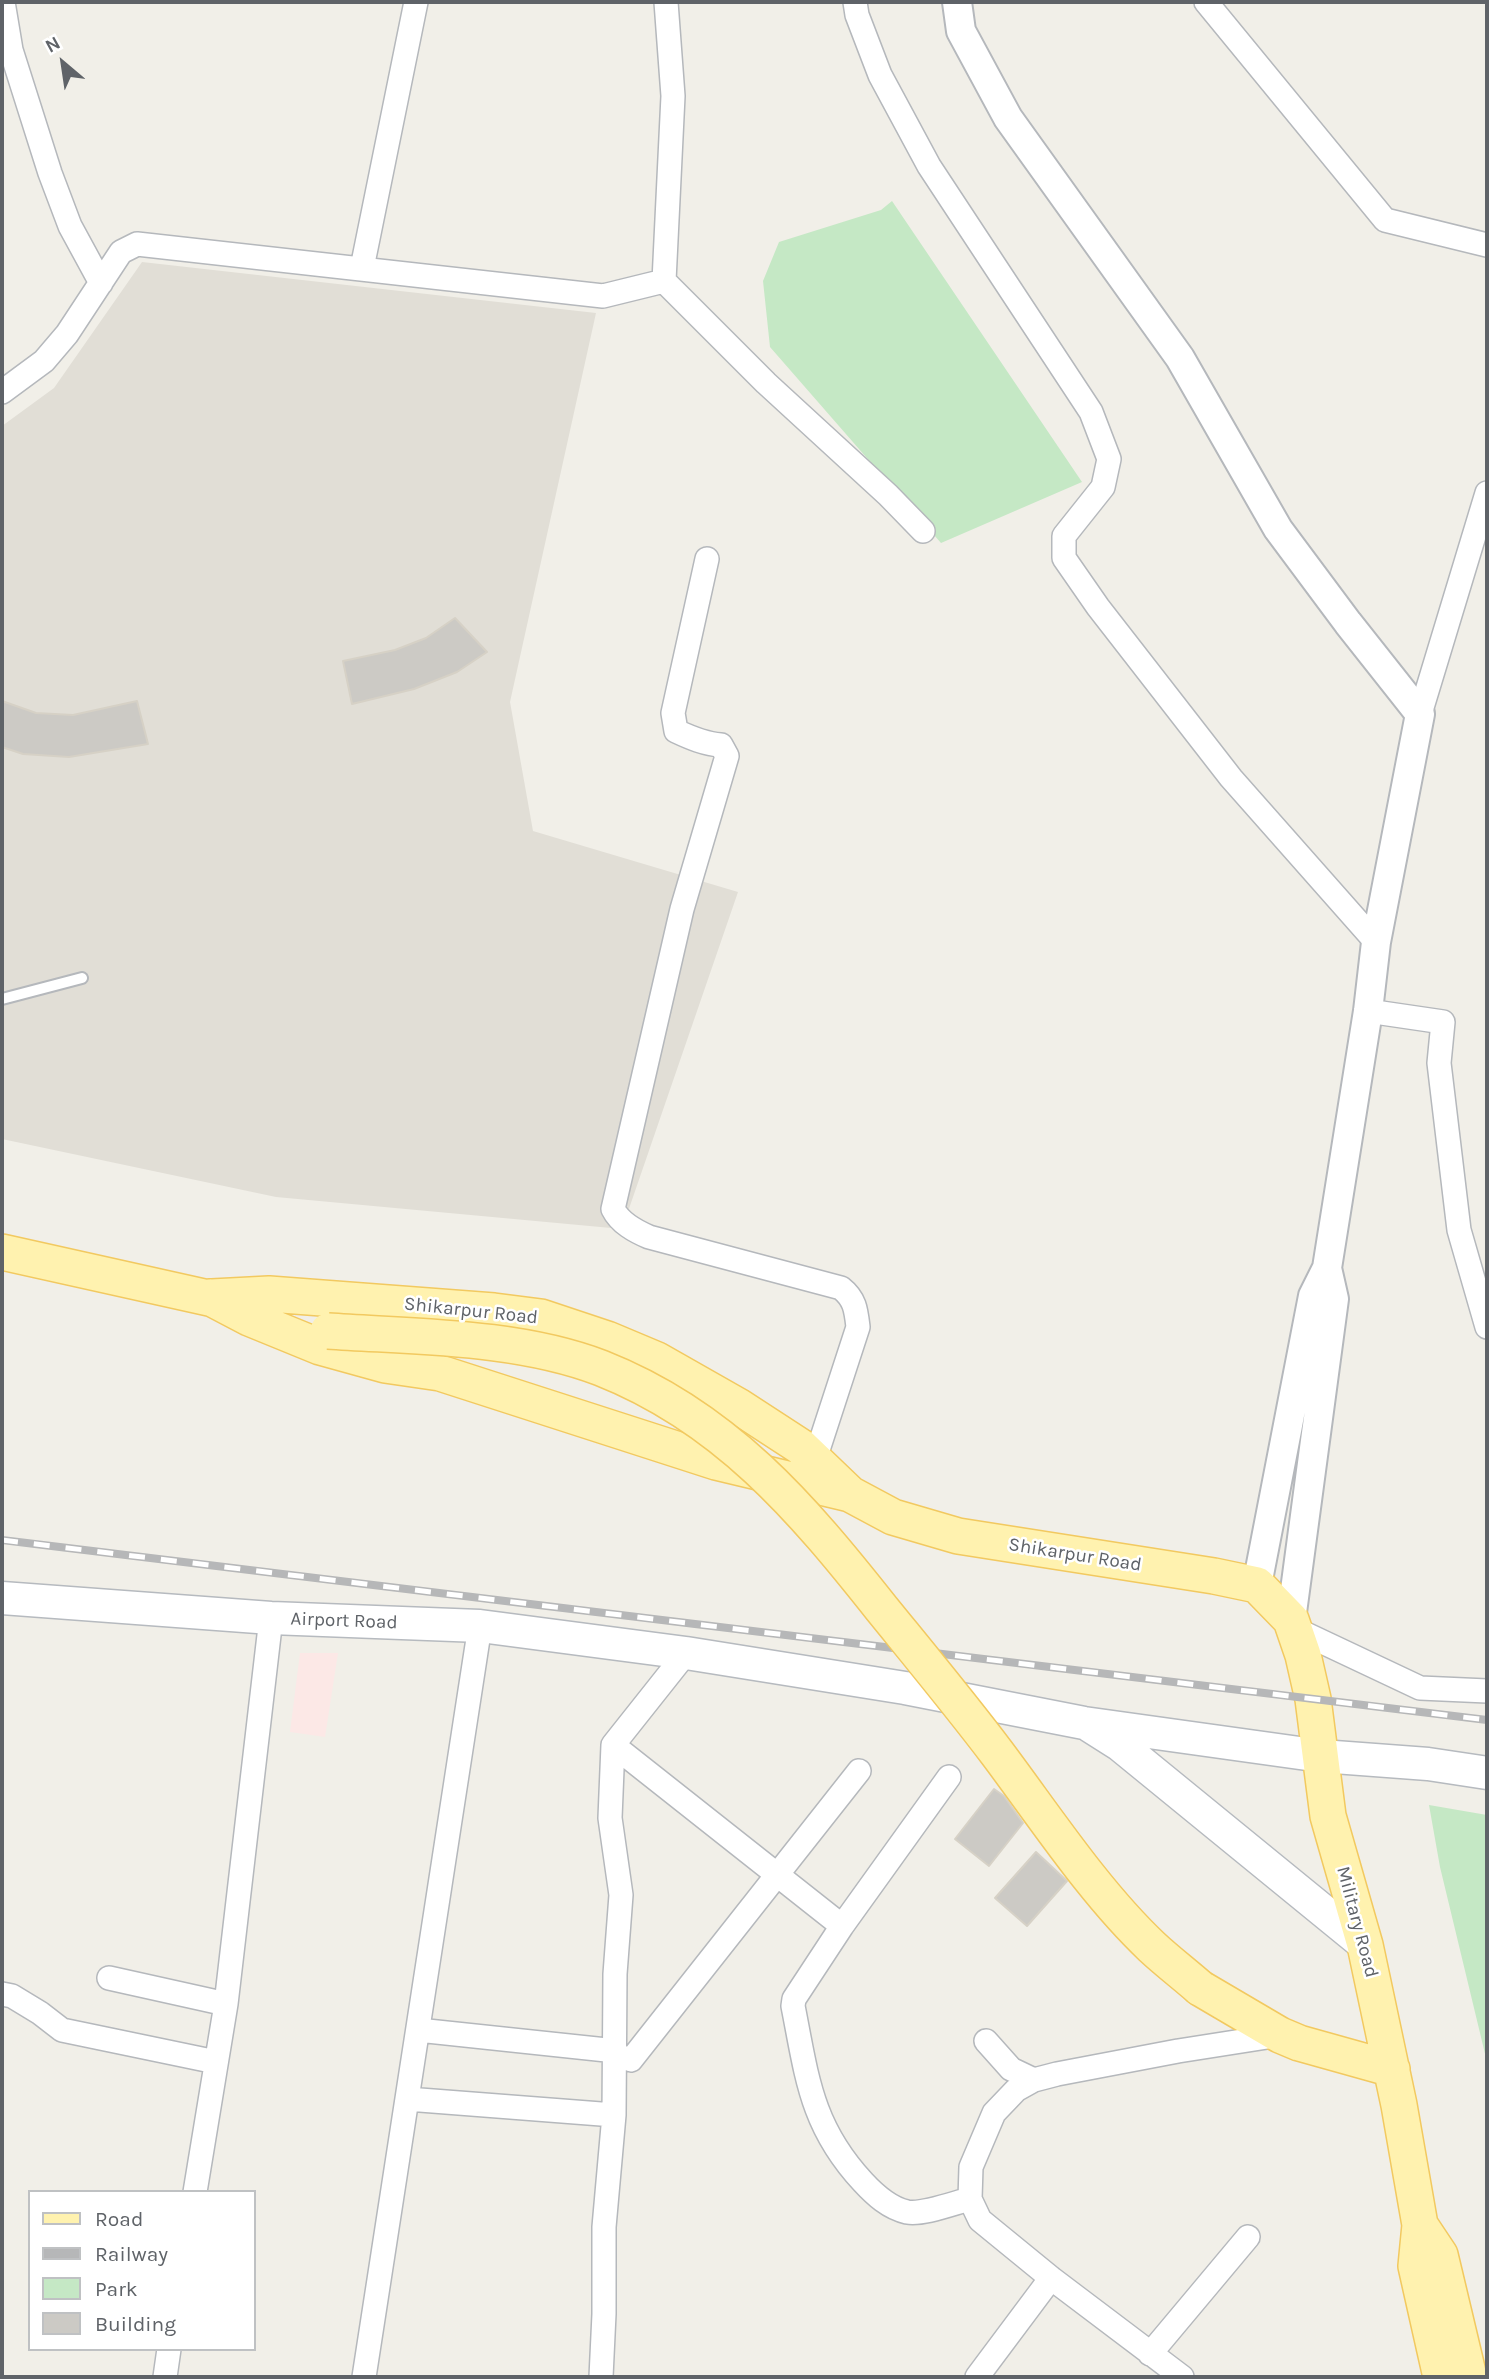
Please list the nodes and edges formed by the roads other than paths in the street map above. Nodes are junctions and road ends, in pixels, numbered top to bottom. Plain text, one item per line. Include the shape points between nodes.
1 (3, 2) edge
2 (416, 2) edge
3 (666, 2) edge
4 (855, 2) edge
5 (957, 2) edge
6 (1206, 2) edge
7 (1487, 245) edge
8 (362, 268) junction
9 (664, 281) junction
10 (101, 283) junction
11 (2, 392) edge
12 (1487, 493) edge
13 (923, 531) dead end
14 (707, 559) dead end
15 (1420, 714) junction
16 (1376, 942) junction
17 (82, 978) dead end
18 (2, 999) edge
19 (1368, 1011) junction
20 (2, 1252) edge
21 (1327, 1268) junction
22 (209, 1297) junction
23 (1487, 1327) edge
24 (815, 1459) junction
25 (850, 1494) junction
26 (1258, 1585) junction
27 (2, 1598) edge
28 (271, 1618) junction
29 (1293, 1625) junction
30 (480, 1626) junction
31 (686, 1653) junction
32 (1487, 1691) edge
33 (1084, 1723) junction
34 (1125, 1728) junction
35 (613, 1745) junction
36 (1321, 1756) junction
37 (859, 1771) dead end
38 (1487, 1773) edge
39 (949, 1777) dead end
40 (776, 1874) junction
41 (1354, 1908) junction
42 (842, 1926) junction
43 (1365, 1945) junction
44 (109, 1978) dead end
45 (2, 1994) edge
46 (226, 2004) junction
47 (418, 2030) junction
48 (1280, 2035) junction
49 (986, 2041) dead end
50 (623, 2055) junction
51 (216, 2062) junction
52 (1392, 2069) junction
53 (1034, 2080) junction
54 (407, 2099) junction
55 (614, 2115) junction
56 (195, 2190) edge
57 (970, 2199) junction
58 (1420, 2225) junction
59 (1248, 2237) dead end
60 (1051, 2278) junction
61 (169, 2351) edge
62 (1150, 2354) junction
63 (165, 2377) edge
64 (364, 2377) edge
65 (601, 2377) edge
66 (977, 2377) edge
67 (1182, 2377) edge
68 (1441, 2377) edge
69 (1469, 2377) edge

1 - 10 street via 11,50 50,173 70,226
2 - 8 street
3 - 9 street via 673,96
4 - 16 street via 880,75 929,166 1091,412 1109,459 1102,487 1063,536 1065,558 1231,778
5 - 15 street via 961,31 1008,118 1180,358 1278,528
6 - 7 street via 1385,220
8 - 9 street via 603,296
8 - 10 street via 137,244 121,252
9 - 13 street
10 - 11 street via 44,361
12 - 15 street
14 - 24 street via 674,725 685,736 721,745 727,756 682,909 613,1209 649,1237 841,1287 850,1295 859,1327
15 - 16 street
16 - 19 street
17 - 18 lane
19 - 21 street
19 - 23 street via 1443,1022 1439,1063 1459,1230
20 - 22 main road, Shikarpur Road
21 - 26 street via 1313,1296
21 - 29 street via 1334,1299
22 - 24 main road, Shikarpur Road via 270,1294 541,1317 657,1360
22 - 25 main road, Shikarpur Road via 320,1347 385,1365 440,1373 716,1462
22 - 48 main road, bridge via 328,1331 492,1343 545,1353 600,1368 667,1399 709,1427 759,1468 825,1537 1097,1886 1151,1946 1200,1988
24 - 25 main road, Shikarpur Road
25 - 26 main road, Shikarpur Road via 893,1517 958,1536
26 - 29 main road
27 - 28 main road, Airport Road
28 - 30 main road, Airport Road
28 - 46 street
29 - 32 street via 1420,1688
29 - 36 main road, Military Road via 1313,1699
30 - 31 main road, Airport Road
30 - 47 street
31 - 33 main road, Airport Road
31 - 35 street
33 - 34 main road
33 - 43 main road via 1120,1745
34 - 36 main road
34 - 41 main road
35 - 40 street
35 - 50 street via 610,1818 621,1895 615,1974
36 - 38 main road
36 - 41 main road, Military Road via 1328,1816
37 - 40 street
39 - 42 street
40 - 42 street
40 - 50 street via 706,1967
41 - 43 main road, Military Road
42 - 57 street via 793,2006 809,2088 824,2130 844,2162 887,2204 909,2212
43 - 52 main road, Military Road
44 - 46 street
45 - 51 street via 40,2012 62,2030
46 - 51 street
47 - 50 street
47 - 54 street
48 - 52 main road
48 - 53 street
49 - 53 street via 1011,2069
50 - 55 street
51 - 56 street
52 - 58 main road, Military Road
53 - 57 street via 1016,2090 994,2113 971,2167
54 - 55 street
54 - 64 street
55 - 65 street via 604,2227
57 - 60 street via 981,2220
58 - 68 main road, Military Road via 1416,2266
58 - 69 main road, Military Road via 1440,2255
59 - 62 street
60 - 62 street
60 - 66 street
61 - 63 street
62 - 67 street

